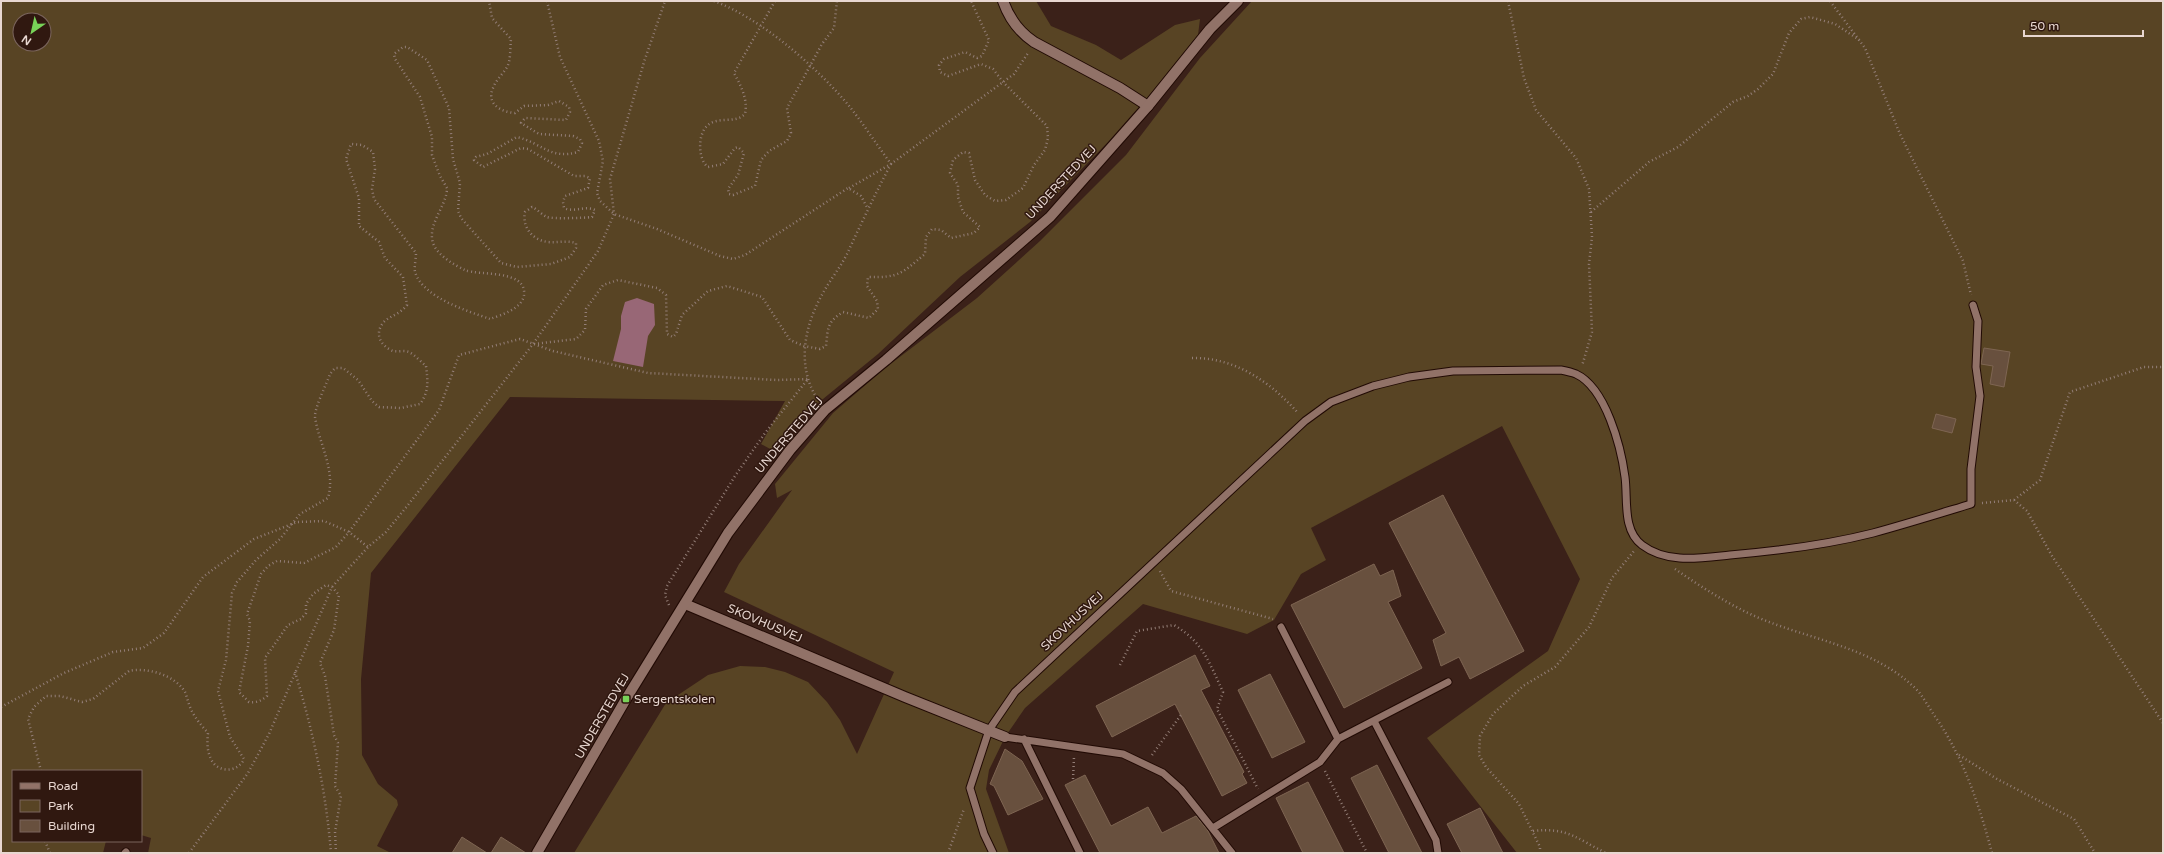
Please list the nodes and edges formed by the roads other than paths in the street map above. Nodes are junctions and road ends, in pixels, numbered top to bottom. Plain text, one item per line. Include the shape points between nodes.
1 (1003, 1) edge
2 (1238, 1) edge
3 (1148, 106) junction
4 (1973, 305) road end
5 (685, 604) junction
6 (1281, 627) dead end
7 (1448, 682) dead end
8 (1374, 721) junction
9 (989, 730) junction
10 (1005, 736) joint
11 (1024, 739) junction
12 (1338, 740) junction
13 (1213, 828) junction
14 (537, 853) edge
15 (993, 853) edge
16 (1080, 853) edge
17 (1232, 853) edge
18 (1438, 853) edge

1 - 3 street via 1006,11 1021,33
2 - 3 street, UNDERSTEDVEJ via 1210,29
3 - 5 street, UNDERSTEDVEJ via 1050,216 826,410 760,488 728,533
4 - 9 lane, SKOVHUSVEJ via 1978,321 1976,367 1980,396 1971,469 1971,504 1872,533 1774,552 1686,559 1655,554 1641,544 1632,533 1628,522 1625,477 1616,433 1591,387 1576,374 1561,370 1453,371 1373,386 1330,402 1305,421 1015,692
5 - 9 street, SKOVHUSVEJ
5 - 14 street, UNDERSTEDVEJ via 626,699
6 - 12 lane
7 - 8 lane
8 - 12 lane
8 - 18 lane via 1436,840
9 - 10 street
9 - 15 lane via 970,788 978,807 984,834
10 - 11 lane
11 - 13 lane via 1123,754 1145,764 1163,773 1181,789
11 - 16 lane
12 - 13 lane via 1320,762
13 - 17 lane

